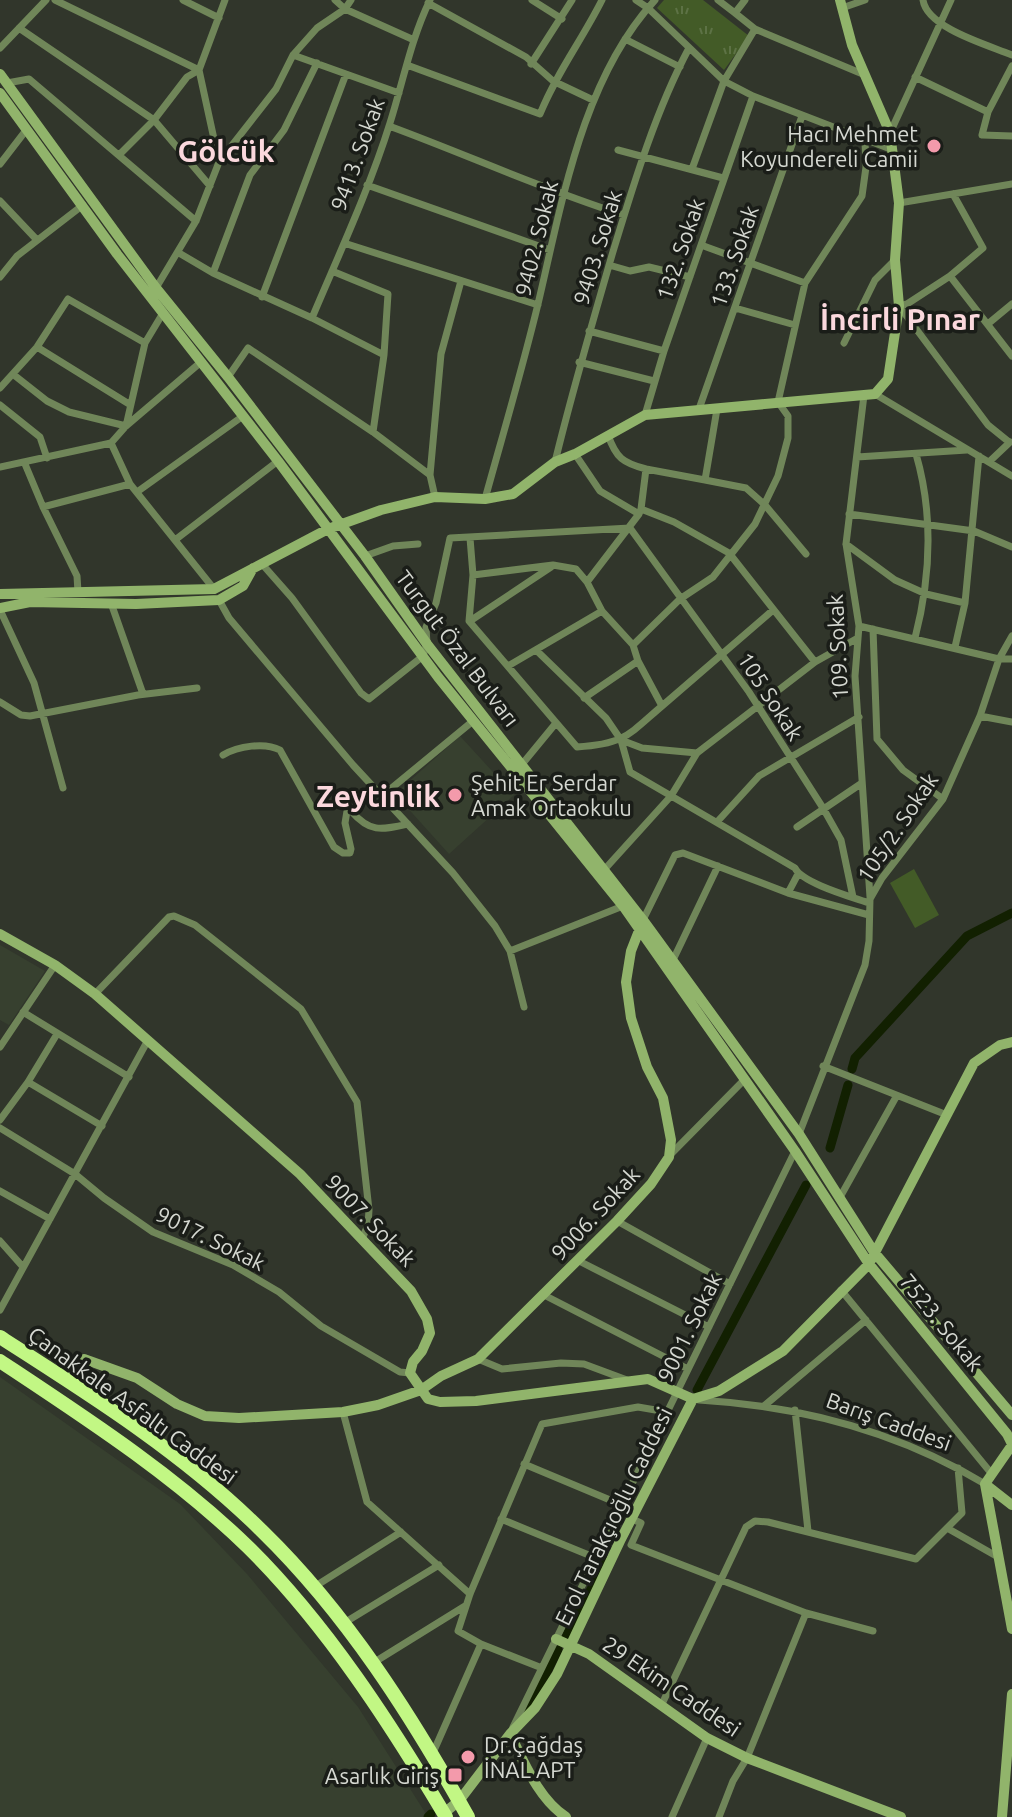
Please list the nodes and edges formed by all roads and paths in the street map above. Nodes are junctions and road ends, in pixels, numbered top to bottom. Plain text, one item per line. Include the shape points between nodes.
1 (46, 0) edge
2 (183, 0) edge
3 (225, 0) edge
4 (335, 0) edge
5 (351, 0) edge
6 (532, 0) edge
7 (572, 0) edge
8 (602, 0) edge
9 (636, 0) edge
10 (655, 0) edge
11 (718, 0) edge
12 (745, 0) edge
13 (865, 0) edge
14 (923, 0) edge
15 (951, 0) edge
16 (61, 2) edge
17 (429, 2) edge
18 (841, 4) edge
19 (648, 8) junction
20 (345, 9) junction
21 (735, 13) junction
22 (219, 18) junction
23 (562, 19) junction
24 (939, 24) junction
25 (19, 28) junction
26 (755, 29) junction
27 (625, 39) junction
28 (414, 40) junction
29 (0, 48) edge
30 (689, 48) junction
31 (293, 55) junction
32 (1012, 55) edge
33 (317, 63) junction
34 (531, 64) junction
35 (407, 65) junction
36 (1012, 66) edge
37 (680, 67) junction
38 (199, 70) junction
39 (346, 74) junction
40 (865, 75) junction
41 (915, 77) junction
42 (553, 81) junction
43 (724, 81) junction
44 (2, 84) edge
45 (399, 93) junction
46 (753, 96) junction
47 (593, 100) junction
48 (4, 108) edge
49 (988, 112) junction
50 (802, 116) junction
51 (154, 120) junction
52 (389, 126) junction
53 (27, 129) junction
54 (890, 133) junction
55 (1012, 136) edge
56 (865, 142) junction
57 (618, 150) dead end
58 (893, 150) junction
59 (120, 154) junction
60 (645, 156) junction
61 (219, 162) junction
62 (0, 164) edge
63 (692, 169) junction
64 (723, 178) junction
65 (1012, 184) edge
66 (367, 185) junction
67 (210, 186) junction
68 (953, 194) junction
69 (565, 196) junction
70 (0, 201) edge
71 (899, 203) junction
72 (83, 205) junction
73 (624, 215) junction
74 (196, 221) junction
75 (37, 240) junction
76 (344, 243) junction
77 (701, 245) junction
78 (550, 250) junction
79 (179, 253) junction
80 (895, 260) junction
81 (609, 265) junction
82 (751, 265) junction
83 (332, 271) junction
84 (213, 273) junction
85 (950, 276) junction
86 (0, 277) edge
87 (690, 277) junction
88 (461, 281) junction
89 (805, 283) junction
90 (156, 288) junction
91 (262, 297) junction
92 (1012, 304) edge
93 (538, 305) junction
94 (899, 306) junction
95 (735, 308) junction
96 (163, 313) junction
97 (312, 318) junction
98 (989, 323) junction
99 (795, 325) junction
100 (589, 331) junction
101 (145, 343) junction
102 (844, 343) dead end
103 (37, 347) junction
104 (664, 351) junction
105 (384, 355) junction
106 (1012, 356) edge
107 (201, 362) junction
108 (579, 362) junction
109 (14, 375) junction
110 (228, 377) junction
111 (654, 381) junction
112 (1, 385) edge
113 (870, 394) junction
114 (778, 402) junction
115 (129, 404) junction
116 (0, 405) edge
117 (699, 409) junction
118 (717, 409) junction
119 (645, 415) junction
120 (243, 416) junction
121 (126, 426) junction
122 (373, 432) junction
123 (608, 435) junction
124 (1011, 442) edge
125 (111, 443) junction
126 (969, 450) junction
127 (575, 454) junction
128 (916, 454) junction
129 (979, 456) junction
130 (857, 457) junction
131 (47, 458) junction
132 (278, 461) junction
133 (555, 462) junction
134 (989, 462) junction
135 (25, 464) junction
136 (0, 467) edge
137 (646, 469) junction
138 (430, 475) junction
139 (1012, 476) edge
140 (705, 480) junction
141 (130, 484) junction
142 (137, 492) junction
143 (435, 497) junction
144 (485, 499) junction
145 (765, 505) junction
146 (43, 507) junction
147 (640, 511) junction
148 (849, 514) junction
149 (339, 525) junction
150 (928, 526) junction
151 (630, 528) junction
152 (328, 529) junction
153 (974, 531) junction
154 (470, 538) junction
155 (175, 540) junction
156 (418, 544) dead end
157 (846, 544) junction
158 (1012, 547) edge
159 (729, 553) junction
160 (806, 554) dead end
161 (365, 556) junction
162 (553, 565) junction
163 (257, 566) junction
164 (473, 575) junction
165 (587, 582) junction
166 (214, 589) junction
167 (78, 592) junction
168 (0, 594) edge
169 (926, 594) junction
170 (680, 599) junction
171 (219, 600) junction
172 (111, 603) junction
173 (965, 603) junction
174 (0, 609) edge
175 (773, 610) junction
176 (602, 611) junction
177 (470, 621) junction
178 (859, 626) junction
179 (873, 629) junction
180 (1012, 636) edge
181 (915, 638) junction
182 (856, 639) junction
183 (427, 644) junction
184 (633, 645) junction
185 (955, 647) junction
186 (536, 650) junction
187 (723, 655) junction
188 (423, 656) junction
189 (999, 659) junction
190 (1012, 659) edge
191 (638, 661) junction
192 (815, 662) junction
193 (508, 666) junction
194 (197, 688) dead end
195 (143, 694) junction
196 (584, 698) junction
197 (0, 702) edge
198 (662, 706) junction
199 (758, 706) junction
200 (43, 714) junction
201 (980, 716) junction
202 (859, 717) junction
203 (473, 721) junction
204 (1012, 722) edge
205 (556, 723) junction
206 (621, 740) junction
207 (697, 753) junction
208 (223, 755) dead end
209 (788, 757) junction
210 (519, 768) junction
211 (862, 783) junction
212 (63, 788) dead end
213 (382, 796) junction
214 (671, 796) junction
215 (943, 799) junction
216 (823, 808) junction
217 (717, 822) junction
218 (408, 824) junction
219 (797, 827) dead end
220 (718, 866) junction
221 (604, 870) junction
222 (798, 874) junction
223 (788, 893) junction
224 (853, 897) junction
225 (870, 901) junction
226 (623, 906) junction
227 (869, 915) junction
228 (641, 924) junction
229 (0, 934) edge
230 (510, 951) junction
231 (673, 960) junction
232 (55, 965) junction
233 (95, 994) junction
234 (524, 1007) dead end
235 (23, 1012) junction
236 (57, 1034) junction
237 (148, 1040) junction
238 (1012, 1042) edge
239 (0, 1047) edge
240 (823, 1066) junction
241 (129, 1077) junction
242 (745, 1079) junction
243 (28, 1082) junction
244 (896, 1097) junction
245 (947, 1115) junction
246 (0, 1120) edge
247 (102, 1126) junction
248 (0, 1128) edge
249 (799, 1134) junction
250 (795, 1151) junction
251 (669, 1157) junction
252 (75, 1174) junction
253 (0, 1191) edge
254 (839, 1199) junction
255 (50, 1219) junction
256 (617, 1221) junction
257 (362, 1239) junction
258 (0, 1241) edge
259 (874, 1252) junction
260 (579, 1261) junction
261 (869, 1264) junction
262 (23, 1267) junction
263 (730, 1284) junction
264 (841, 1290) junction
265 (544, 1295) junction
266 (0, 1310) edge
267 (866, 1320) junction
268 (709, 1327) junction
269 (0, 1337) edge
270 (478, 1359) junction
271 (0, 1361) edge
272 (688, 1369) junction
273 (410, 1373) junction
274 (66, 1379) junction
275 (627, 1380) junction
276 (421, 1390) junction
277 (677, 1392) junction
278 (693, 1399) junction
279 (764, 1406) junction
280 (1010, 1408) edge
281 (795, 1410) junction
282 (343, 1412) junction
283 (667, 1412) junction
284 (1011, 1438) edge
285 (524, 1464) junction
286 (958, 1468) junction
287 (991, 1473) junction
288 (985, 1484) junction
289 (622, 1505) junction
290 (1012, 1505) edge
291 (501, 1519) junction
292 (632, 1519) junction
293 (947, 1528) junction
294 (808, 1531) junction
295 (401, 1532) junction
296 (998, 1557) junction
297 (596, 1558) junction
298 (439, 1565) junction
299 (720, 1580) junction
300 (314, 1587) junction
301 (470, 1594) junction
302 (465, 1606) junction
303 (806, 1613) junction
304 (344, 1623) junction
305 (1012, 1629) edge
306 (873, 1631) dead end
307 (556, 1639) junction
308 (481, 1644) junction
309 (572, 1647) junction
310 (373, 1663) junction
311 (542, 1668) junction
312 (1012, 1694) edge
313 (662, 1704) junction
314 (1011, 1723) edge
315 (510, 1734) junction
316 (707, 1738) junction
317 (432, 1755) junction
318 (747, 1758) junction
319 (1010, 1764) edge
320 (459, 1801) junction
321 (445, 1815) edge
322 (468, 1817) edge
323 (566, 1817) edge
324 (672, 1817) edge
325 (719, 1817) edge
326 (901, 1817) edge
327 (1002, 1817) edge

1 - 25 street
2 - 22 street
3 - 22 street
4 - 20 street
5 - 20 street
6 - 23 street
7 - 23 street
8 - 42 street
9 - 19 street
10 - 19 street, 9402. Sokak
11 - 21 street
12 - 21 street
13 - 18 street
14 - 24 street
15 - 24 street
16 - 38 street
17 - 28 street, 9413. Sokak
17 - 34 street
18 - 40 street
19 - 27 street, 9402. Sokak
19 - 30 street
20 - 28 street
20 - 31 street via 317,28
21 - 26 street
22 - 38 street
23 - 34 street
24 - 32 street
24 - 41 street
25 - 29 street
25 - 51 street
26 - 40 street
26 - 43 street
27 - 37 street
27 - 47 street, 9402. Sokak
28 - 35 street, 9413. Sokak
30 - 37 street, 9403. Sokak
30 - 43 street
31 - 33 street
31 - 61 street via 276,89
33 - 39 street
33 - 84 street via 284,130 250,175
34 - 42 street
35 - 42 street via 540,114
35 - 45 street, 9413. Sokak
36 - 49 street
37 - 60 street, 9403. Sokak
38 - 51 street via 187,77
38 - 61 street
39 - 45 street
39 - 91 street
40 - 54 street
41 - 49 street
41 - 54 street
42 - 47 street
43 - 46 street
43 - 63 street
44 - 48 street, Turgut Özal Bulvarı
44 - 59 street via 29,79
44 - 90 street, Turgut Özal Bulvarı
45 - 52 street, 9413. Sokak
46 - 50 street
46 - 64 street, 132. Sokak
47 - 69 street, 9402. Sokak
48 - 53 street, Turgut Özal Bulvarı
49 - 55 street via 982,135
50 - 56 street
50 - 82 street, 133. Sokak
51 - 59 street
51 - 67 street
52 - 66 street, 9413. Sokak
52 - 69 street
53 - 62 street
53 - 72 street, Turgut Özal Bulvarı
54 - 58 street
56 - 58 street
56 - 89 street via 862,196
57 - 60 street
58 - 71 street
59 - 74 street
60 - 63 street
60 - 73 street, 9403. Sokak
61 - 67 street
63 - 64 street
64 - 77 street, 132. Sokak
65 - 68 street
66 - 76 street, 9413. Sokak
66 - 78 street
67 - 74 street
68 - 71 street
68 - 85 street via 983,248
69 - 73 street
69 - 78 street, 9402. Sokak
70 - 75 street
71 - 80 street
72 - 75 street
72 - 96 street, Turgut Özal Bulvarı
73 - 81 street, 9403. Sokak
74 - 79 street
75 - 86 street
76 - 83 street, 9413. Sokak
76 - 88 street
77 - 82 street
77 - 87 street, 132. Sokak
78 - 93 street, 9402. Sokak
79 - 84 street
79 - 90 street
80 - 94 street
80 - 102 street via 875,280
81 - 87 street
81 - 100 street, 9403. Sokak
82 - 89 street
82 - 95 street, 133. Sokak
83 - 97 street, 9413. Sokak
83 - 105 street via 388,294
84 - 91 street
85 - 94 street
85 - 98 street
87 - 104 street, 132. Sokak
88 - 93 street
88 - 138 street via 441,354
89 - 99 street
90 - 110 street, Turgut Özal Bulvarı
91 - 97 street
92 - 98 street
93 - 144 street, 9402. Sokak
94 - 113 street via 888,379
94 - 124 street via 988,425
95 - 99 street
95 - 117 street, 133. Sokak
96 - 101 street
96 - 107 street, Turgut Özal Bulvarı
97 - 105 street
98 - 106 street
99 - 114 street
100 - 104 street
100 - 108 street, 9403. Sokak
101 - 103 street via 68,299
101 - 115 street
103 - 109 street
103 - 115 street
104 - 111 street, 132. Sokak
105 - 122 street
107 - 120 street, Turgut Özal Bulvarı
107 - 121 street
108 - 111 street
108 - 133 street, 9403. Sokak
109 - 112 street
109 - 121 street via 69,412
110 - 122 street via 248,348
110 - 149 street, Turgut Özal Bulvarı
111 - 119 street, 132. Sokak
113 - 114 street
113 - 126 street
113 - 130 street, 109. Sokak
114 - 118 street
114 - 145 street via 788,416 788,438
115 - 121 street
116 - 131 street via 40,437
117 - 118 street
117 - 119 street
118 - 140 street
119 - 123 street
120 - 132 street, Turgut Özal Bulvarı
120 - 142 street
121 - 125 street
122 - 138 street
123 - 127 street
123 - 137 street via 626,464
124 - 134 street
125 - 131 street
125 - 141 street
126 - 128 street
126 - 129 street
127 - 133 street
127 - 147 street via 600,491
128 - 130 street
128 - 150 street
129 - 134 street
129 - 153 street
130 - 148 street, 109. Sokak
131 - 135 street
132 - 152 street, Turgut Özal Bulvarı
132 - 155 street
133 - 144 street via 513,494
134 - 139 street
135 - 136 street
135 - 146 street
137 - 140 street
137 - 147 street
138 - 143 street
140 - 145 street via 746,488
141 - 142 street
141 - 146 street
142 - 155 street
143 - 144 street
143 - 149 street
145 - 159 street
145 - 160 street
146 - 167 street via 77,576
147 - 151 street
147 - 159 street via 674,522
148 - 150 street
148 - 157 street, 109. Sokak
149 - 152 street
149 - 161 street, Turgut Özal Bulvarı
150 - 153 street
150 - 169 street
151 - 154 street
151 - 165 street
151 - 170 street, 105 Sokak
152 - 163 street
152 - 188 street, Turgut Özal Bulvarı
153 - 158 street
153 - 173 street
154 - 164 street
154 - 183 street via 450,538 436,603 427,620
155 - 166 street
156 - 161 street
157 - 169 street via 895,580
157 - 178 street, 109. Sokak
159 - 170 street via 713,577
159 - 175 street
161 - 183 street, Turgut Özal Bulvarı
162 - 164 street
162 - 165 street via 576,569
162 - 177 street
163 - 166 street
163 - 171 street via 243,586
163 - 188 street via 292,598 366,699
164 - 177 street
165 - 176 street
166 - 167 street
167 - 168 street
169 - 173 street
169 - 181 street
170 - 184 street
170 - 187 street, 105 Sokak
171 - 172 street
171 - 213 street
172 - 174 street via 30,602
172 - 195 street
173 - 185 street
174 - 200 street
175 - 187 street
175 - 192 street
176 - 184 street
176 - 186 street
177 - 193 street
178 - 179 street
178 - 182 street, 109. Sokak
179 - 181 street
179 - 215 street via 877,739 903,770
180 - 189 street, 105/2. Sokak
181 - 185 street
182 - 192 street
182 - 202 street, 109. Sokak
183 - 188 street
183 - 210 street, Turgut Özal Bulvarı
184 - 191 street
185 - 189 street
186 - 193 street
186 - 196 street
187 - 198 street
187 - 199 street, 105 Sokak
188 - 203 street, Turgut Özal Bulvarı
189 - 190 street
189 - 201 street, 105/2. Sokak
191 - 196 street
191 - 198 street
192 - 199 street
193 - 205 street
194 - 195 street
195 - 200 street
196 - 206 street
197 - 200 street via 21,715
198 - 206 street
199 - 207 street
199 - 209 street, 105 Sokak
200 - 212 street
201 - 204 street
201 - 215 street, 105/2. Sokak
202 - 209 street
202 - 211 street, 109. Sokak
203 - 210 street, Turgut Özal Bulvarı
203 - 213 street
205 - 206 street via 577,747
205 - 210 street
206 - 207 street via 642,748
206 - 214 street via 630,772
207 - 214 street
208 - 218 street via 265,745 280,750 334,847 343,853 351,849 347,811 370,828
209 - 216 street, 105 Sokak
209 - 217 street via 759,776
210 - 221 street, Turgut Özal Bulvarı
210 - 226 street, Turgut Özal Bulvarı
211 - 216 street
211 - 225 street, 109. Sokak
213 - 218 street
214 - 217 street
214 - 221 street
215 - 225 street, 105/2. Sokak
216 - 219 street
216 - 224 street, 105 Sokak via 841,840
217 - 222 street
218 - 230 street via 453,873
220 - 223 street
220 - 228 street via 675,855
220 - 231 street
221 - 228 street, Turgut Özal Bulvarı
222 - 223 street
222 - 224 street
223 - 227 street
224 - 225 street
225 - 227 street, 105/2. Sokak
226 - 228 street, Turgut Özal Bulvarı
226 - 230 street
227 - 240 street, 105/2. Sokak via 865,965
228 - 231 street, Turgut Özal Bulvarı
228 - 242 street, Turgut Özal Bulvarı
228 - 251 street, 9006. Sokak via 626,982 631,1018 663,1098
229 - 232 street, 9007. Sokak
230 - 234 street
231 - 249 street, Turgut Özal Bulvarı
232 - 233 street, 9007. Sokak
232 - 235 street
233 - 237 street, 9007. Sokak
233 - 257 street via 174,916 195,925 301,1009 357,1102 369,1210
235 - 236 street
235 - 239 street
236 - 241 street
236 - 243 street
237 - 241 street
237 - 257 street, 9007. Sokak via 300,1174
238 - 245 street, Erol Tarakçıoğlu Caddesi via 974,1063
240 - 244 street
240 - 249 street, 105/2. Sokak
241 - 247 street
242 - 250 street, Turgut Özal Bulvarı
242 - 251 street
243 - 246 street
243 - 247 street
244 - 245 street
244 - 254 street
245 - 259 street, Erol Tarakçıoğlu Caddesi
247 - 252 street
248 - 252 street, 9017. Sokak
249 - 250 street
249 - 254 street, Turgut Özal Bulvarı
250 - 261 street, Turgut Özal Bulvarı
250 - 263 street, 9001. Sokak
251 - 256 street, 9006. Sokak
252 - 255 street
252 - 273 street, 9017. Sokak via 153,1232 233,1265 279,1292 321,1326
253 - 255 street
254 - 259 street, Turgut Özal Bulvarı
255 - 262 street
256 - 260 street, 9006. Sokak
256 - 263 street
257 - 273 street, 9007. Sokak via 411,1291 427,1319 430,1333
258 - 262 street
259 - 261 street, Erol Tarakçıoğlu Caddesi
259 - 280 street, Turgut Özal Bulvarı
260 - 265 street, 9006. Sokak
260 - 268 street
261 - 264 street, Erol Tarakçıoğlu Caddesi
261 - 284 street, 7523. Sokak
262 - 266 street
263 - 268 street, 9001. Sokak
264 - 267 street
264 - 278 street, Erol Tarakçıoğlu Caddesi via 783,1351 719,1391
265 - 270 street, 9006. Sokak
265 - 272 street
267 - 279 street
267 - 287 street
268 - 272 street, 9001. Sokak
269 - 274 highway, Çanakkale Asfaltı Caddesi
270 - 275 street via 502,1369 584,1364
270 - 276 street, 9006. Sokak
271 - 321 highway, Çanakkale Asfaltı Caddesi via 183,1490 249,1548 382,1712
272 - 277 street, 9001. Sokak
273 - 276 street
274 - 282 street, 9006. Sokak via 73,1365 84,1359 137,1378 205,1416
274 - 300 highway, Çanakkale Asfaltı Caddesi via 194,1471 263,1531
275 - 276 street via 476,1401 440,1402
275 - 277 street via 648,1379
276 - 282 street, 9006. Sokak
277 - 278 street
277 - 283 street, 9001. Sokak
278 - 279 street, Barış Caddesi
278 - 292 street, Erol Tarakçıoğlu Caddesi
279 - 281 street, Barış Caddesi
281 - 286 street, Barış Caddesi via 835,1419
281 - 294 street
282 - 295 street via 367,1502
283 - 285 street via 638,1407 542,1424
283 - 289 street, 9001. Sokak
284 - 287 street, 7523. Sokak
285 - 289 street
285 - 291 street
286 - 288 street, Barış Caddesi
286 - 293 street via 962,1513
287 - 288 street, 7523. Sokak
288 - 290 street, Barış Caddesi
288 - 296 street
289 - 297 street, 9001. Sokak
291 - 297 street
291 - 301 street
292 - 299 street via 641,1523 631,1545
292 - 309 street, Erol Tarakçıoğlu Caddesi
293 - 294 street via 916,1559
293 - 296 street
294 - 299 street via 755,1521 746,1527
295 - 298 street
295 - 300 street
296 - 305 street
297 - 307 street, 9001. Sokak
298 - 301 street
298 - 304 street
299 - 303 street
299 - 313 street
300 - 304 highway, Çanakkale Asfaltı Caddesi
301 - 302 street
302 - 308 street via 458,1631
302 - 310 street
303 - 306 street
303 - 318 street
304 - 310 highway, Çanakkale Asfaltı Caddesi
307 - 309 street, 29 Ekim Caddesi
307 - 311 street, 9001. Sokak
308 - 311 street
308 - 317 street
309 - 313 street, 29 Ekim Caddesi
309 - 315 street, Erol Tarakçıoğlu Caddesi via 535,1708
310 - 317 highway, Çanakkale Asfaltı Caddesi
311 - 315 street, 9001. Sokak
312 - 314 street
313 - 316 street, 29 Ekim Caddesi
314 - 319 street
315 - 320 street, Erol Tarakçıoğlu Caddesi
315 - 323 street via 550,1806
316 - 318 street, 29 Ekim Caddesi
316 - 324 street
317 - 320 highway, Çanakkale Asfaltı Caddesi
318 - 325 street
318 - 326 street, 29 Ekim Caddesi
319 - 327 street
320 - 321 street, Erol Tarakçıoğlu Caddesi
320 - 322 highway, Çanakkale Asfaltı Caddesi

